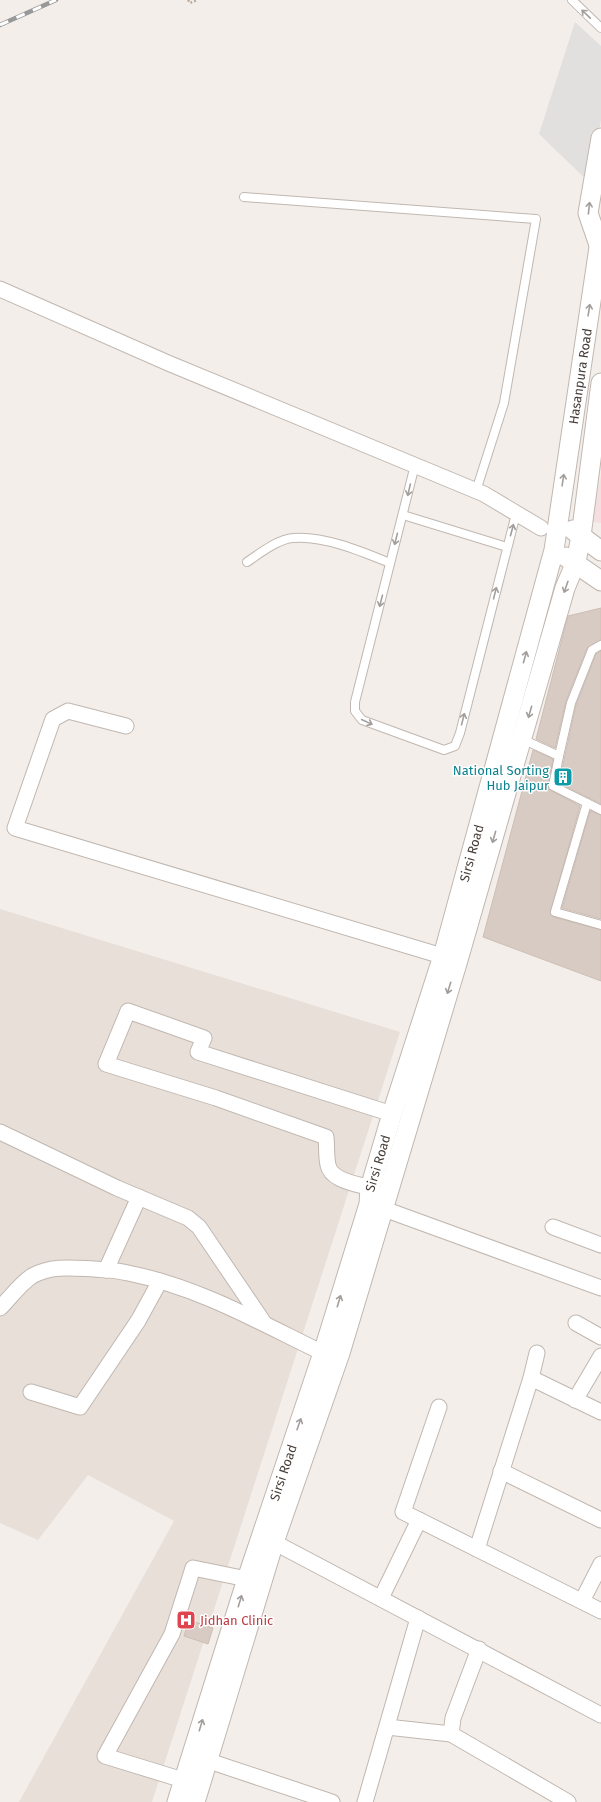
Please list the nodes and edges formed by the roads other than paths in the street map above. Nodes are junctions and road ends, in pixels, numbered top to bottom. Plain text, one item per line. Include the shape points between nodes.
1 (572, 0) edge
2 (601, 28) edge
3 (601, 138) edge
4 (244, 197) dead end
5 (600, 239) edge
6 (0, 288) edge
7 (600, 394) edge
8 (414, 465) junction
9 (476, 491) junction
10 (516, 514) junction
11 (403, 515) junction
12 (557, 518) junction
13 (541, 528) junction
14 (581, 536) junction
15 (507, 547) junction
16 (554, 550) junction
17 (601, 551) edge
18 (247, 562) dead end
19 (576, 562) junction
20 (390, 563) junction
21 (601, 581) edge
22 (601, 645) edge
23 (126, 726) dead end
24 (522, 739) junction
25 (559, 756) junction
26 (587, 803) junction
27 (601, 810) edge
28 (601, 925) edge
29 (450, 958) junction
30 (392, 1114) junction
31 (0, 1132) edge
32 (139, 1197) junction
33 (374, 1200) junction
34 (553, 1227) dead end
35 (601, 1245) edge
36 (106, 1270) junction
37 (160, 1281) junction
38 (601, 1288) edge
39 (0, 1308) edge
40 (576, 1323) dead end
41 (265, 1324) junction
42 (601, 1337) edge
43 (323, 1352) junction
44 (537, 1353) dead end
45 (601, 1356) edge
46 (531, 1378) junction
47 (31, 1392) dead end
48 (575, 1400) junction
49 (439, 1407) dead end
50 (601, 1412) edge
51 (501, 1471) junction
52 (419, 1520) junction
53 (601, 1520) edge
54 (268, 1538) junction
55 (477, 1549) junction
56 (601, 1564) edge
57 (247, 1579) junction
58 (381, 1598) junction
59 (582, 1601) junction
60 (601, 1611) edge
61 (418, 1618) junction
62 (479, 1649) junction
63 (601, 1715) edge
64 (386, 1727) junction
65 (452, 1734) junction
66 (199, 1758) junction
67 (183, 1780) junction
68 (177, 1802) edge
69 (195, 1802) edge
70 (332, 1802) edge
71 (365, 1802) edge
72 (568, 1802) edge

2 -> 1 lane
5 -> 3 street via 588,213
4 - 9 lane via 536,219 504,403
12 -> 5 street, Hasanpura Road
6 - 8 street via 168,363
7 - 14 street, Sirsi Road
8 - 9 street
8 -> 11 lane
9 - 10 street
10 - 13 street
15 -> 10 lane
11 - 15 lane
11 -> 20 lane
12 - 13 street
12 - 14 street
12 - 16 street, Sirsi Road
13 - 16 street
14 - 17 street
14 - 19 street, Sirsi Road
20 -> 15 lane via 355,702 355,711 362,720 444,750 455,746 460,733
16 - 19 street
29 -> 16 street, Sirsi Road
18 - 20 lane via 272,546 292,538 320,540 344,546
19 - 21 street
19 -> 24 street, Sirsi Road via 565,588
22 - 25 lane via 592,650 571,703
23 - 29 street via 68,711 53,719 15,828
24 - 25 lane
24 -> 29 street, Sirsi Road
25 - 26 lane via 553,786
26 - 27 lane
26 - 28 lane via 555,912
29 - 30 street, Sirsi Road
29 -> 33 street, Sirsi Road
30 - 33 street, Sirsi Road
30 - 33 street via 198,1052 204,1038 128,1011 106,1064 216,1098 326,1137 330,1172
31 - 32 street
32 - 36 street
32 - 41 street via 188,1218 199,1227
33 - 38 street
43 -> 33 street, Sirsi Road
33 - 54 street, Sirsi Road via 340,1353
34 - 35 street
36 - 37 street via 127,1272
36 - 39 street via 63,1267 32,1276
37 - 41 street via 225,1304
37 - 47 street via 138,1321 80,1406
40 - 42 street
41 - 43 street
54 -> 43 street, Sirsi Road
44 - 46 street
45 - 48 street
46 - 48 street
46 - 51 street
48 - 50 street
49 - 52 street via 403,1512
51 - 53 street
51 - 55 street
52 - 55 street
52 - 58 street
54 - 57 street, Sirsi Road
54 - 58 street
54 - 66 street, Sirsi Road
55 - 59 street
56 - 59 street
66 -> 57 street, Sirsi Road
57 - 67 street via 194,1568 172,1634 105,1756
58 - 61 street
59 - 60 street
61 - 62 street
61 - 64 street
62 - 63 street
62 - 65 street via 453,1718
64 - 65 street
64 - 71 street
65 - 72 street
66 - 67 street, Sirsi Road
66 - 69 street, Sirsi Road
66 - 70 street
67 - 68 street, Sirsi Road

